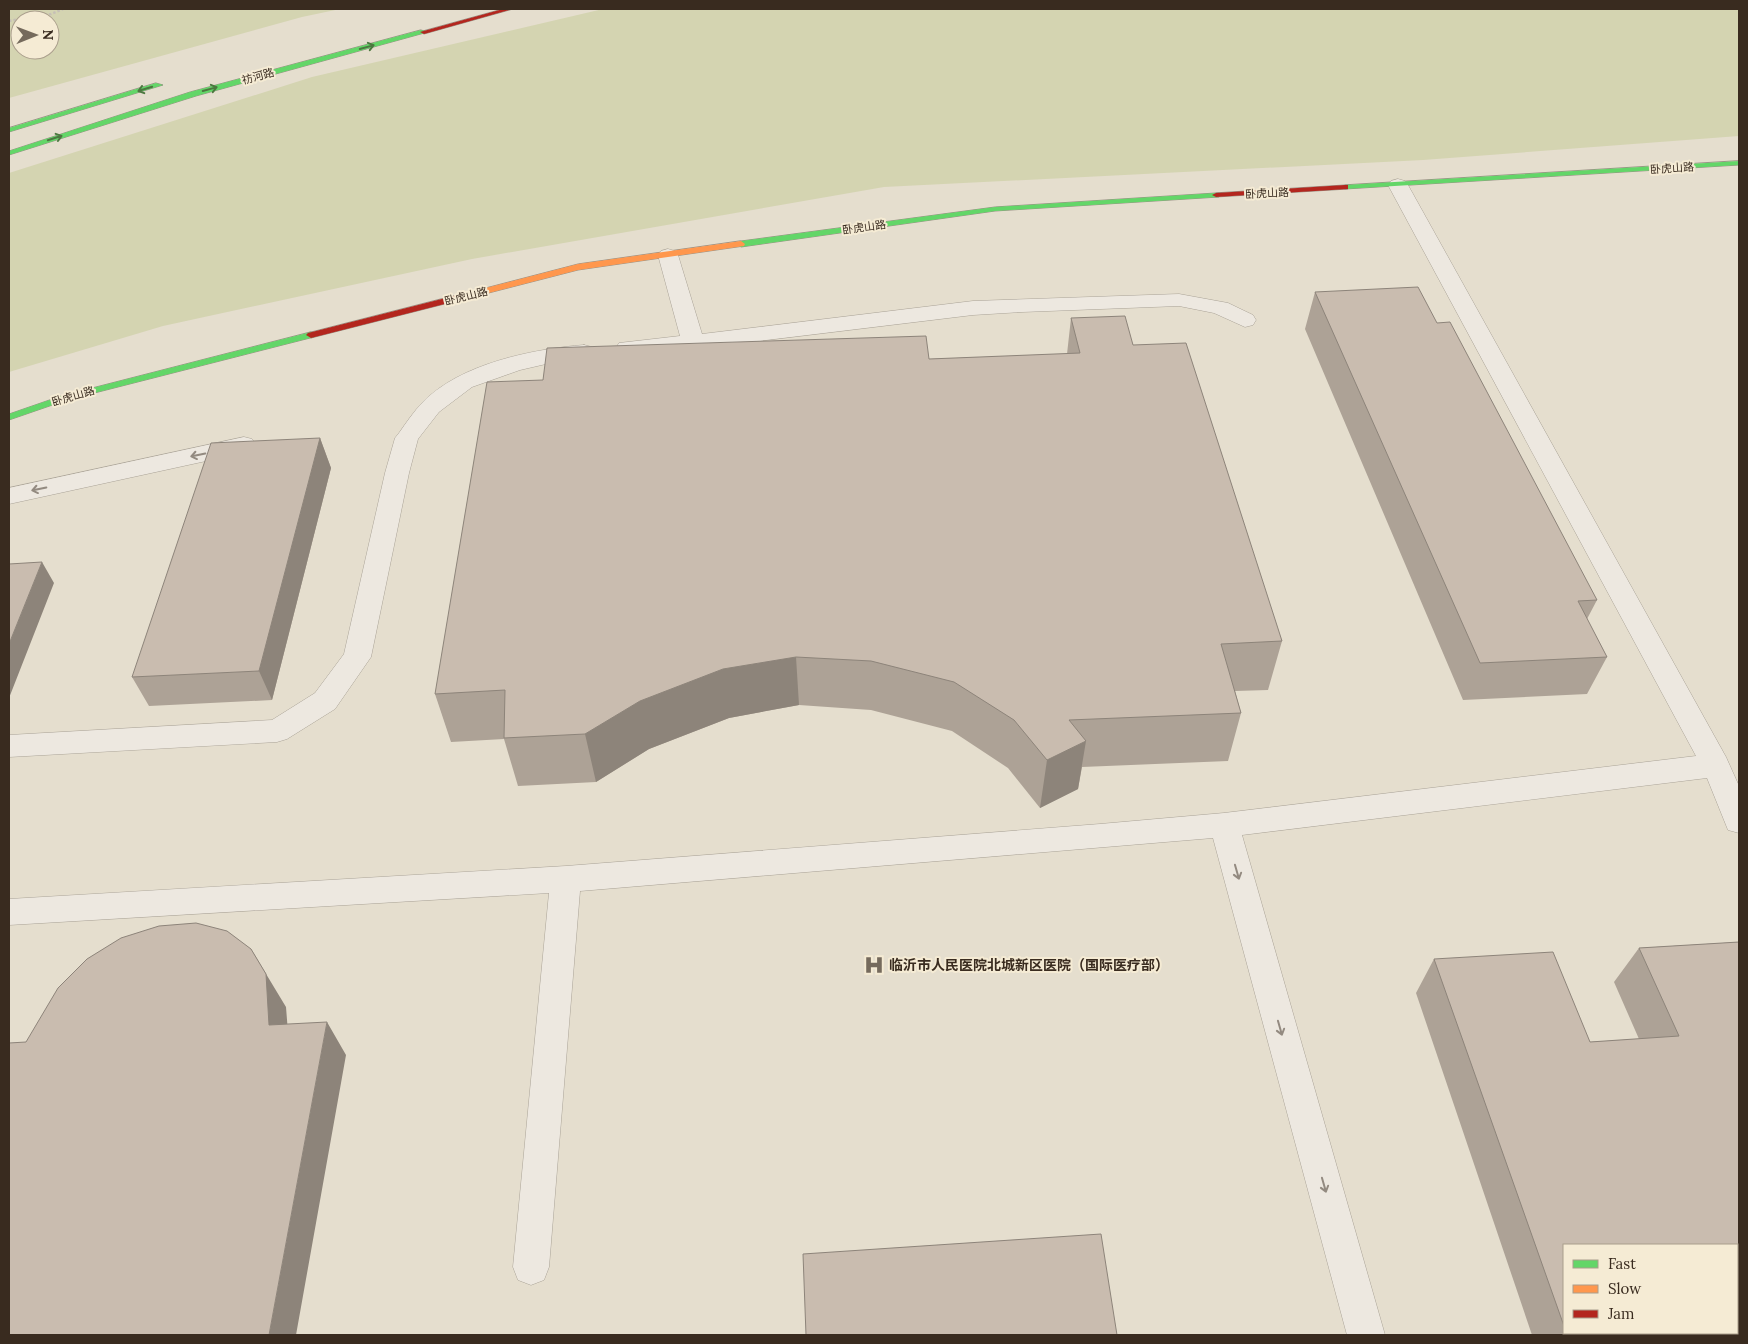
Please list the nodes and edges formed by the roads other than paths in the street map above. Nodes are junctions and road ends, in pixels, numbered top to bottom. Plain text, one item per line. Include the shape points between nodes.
1 (510, 9) edge
2 (171, 81) dead end
3 (9, 130) edge
4 (9, 153) edge
5 (1739, 163) edge
6 (1398, 185) junction
7 (668, 255) junction
8 (1245, 320) dead end
9 (693, 342) junction
10 (9, 417) edge
11 (262, 441) edge
12 (9, 496) edge
13 (9, 746) edge
14 (1716, 765) junction
15 (1739, 820) edge
16 (1224, 825) junction
17 (566, 879) junction
18 (9, 912) edge
19 (531, 1266) dead end
20 (1366, 1335) edge

4 -> 1 street, 祊河路 via 193,94
2 -> 3 street
5 - 6 street, 卧虎山路
6 - 7 street, 卧虎山路 via 995,209
6 - 14 lane
7 - 9 lane
7 - 10 street, 卧虎山路 via 578,267 64,398
8 - 9 lane via 1220,308 1179,300 1022,306 973,308
9 - 13 lane via 559,354 514,364 464,382 431,407 407,438 357,657 324,701 277,731
11 -> 12 lane
14 - 15 lane
14 - 16 lane
16 - 17 lane
16 -> 20 lane
17 - 18 lane
17 - 19 lane

